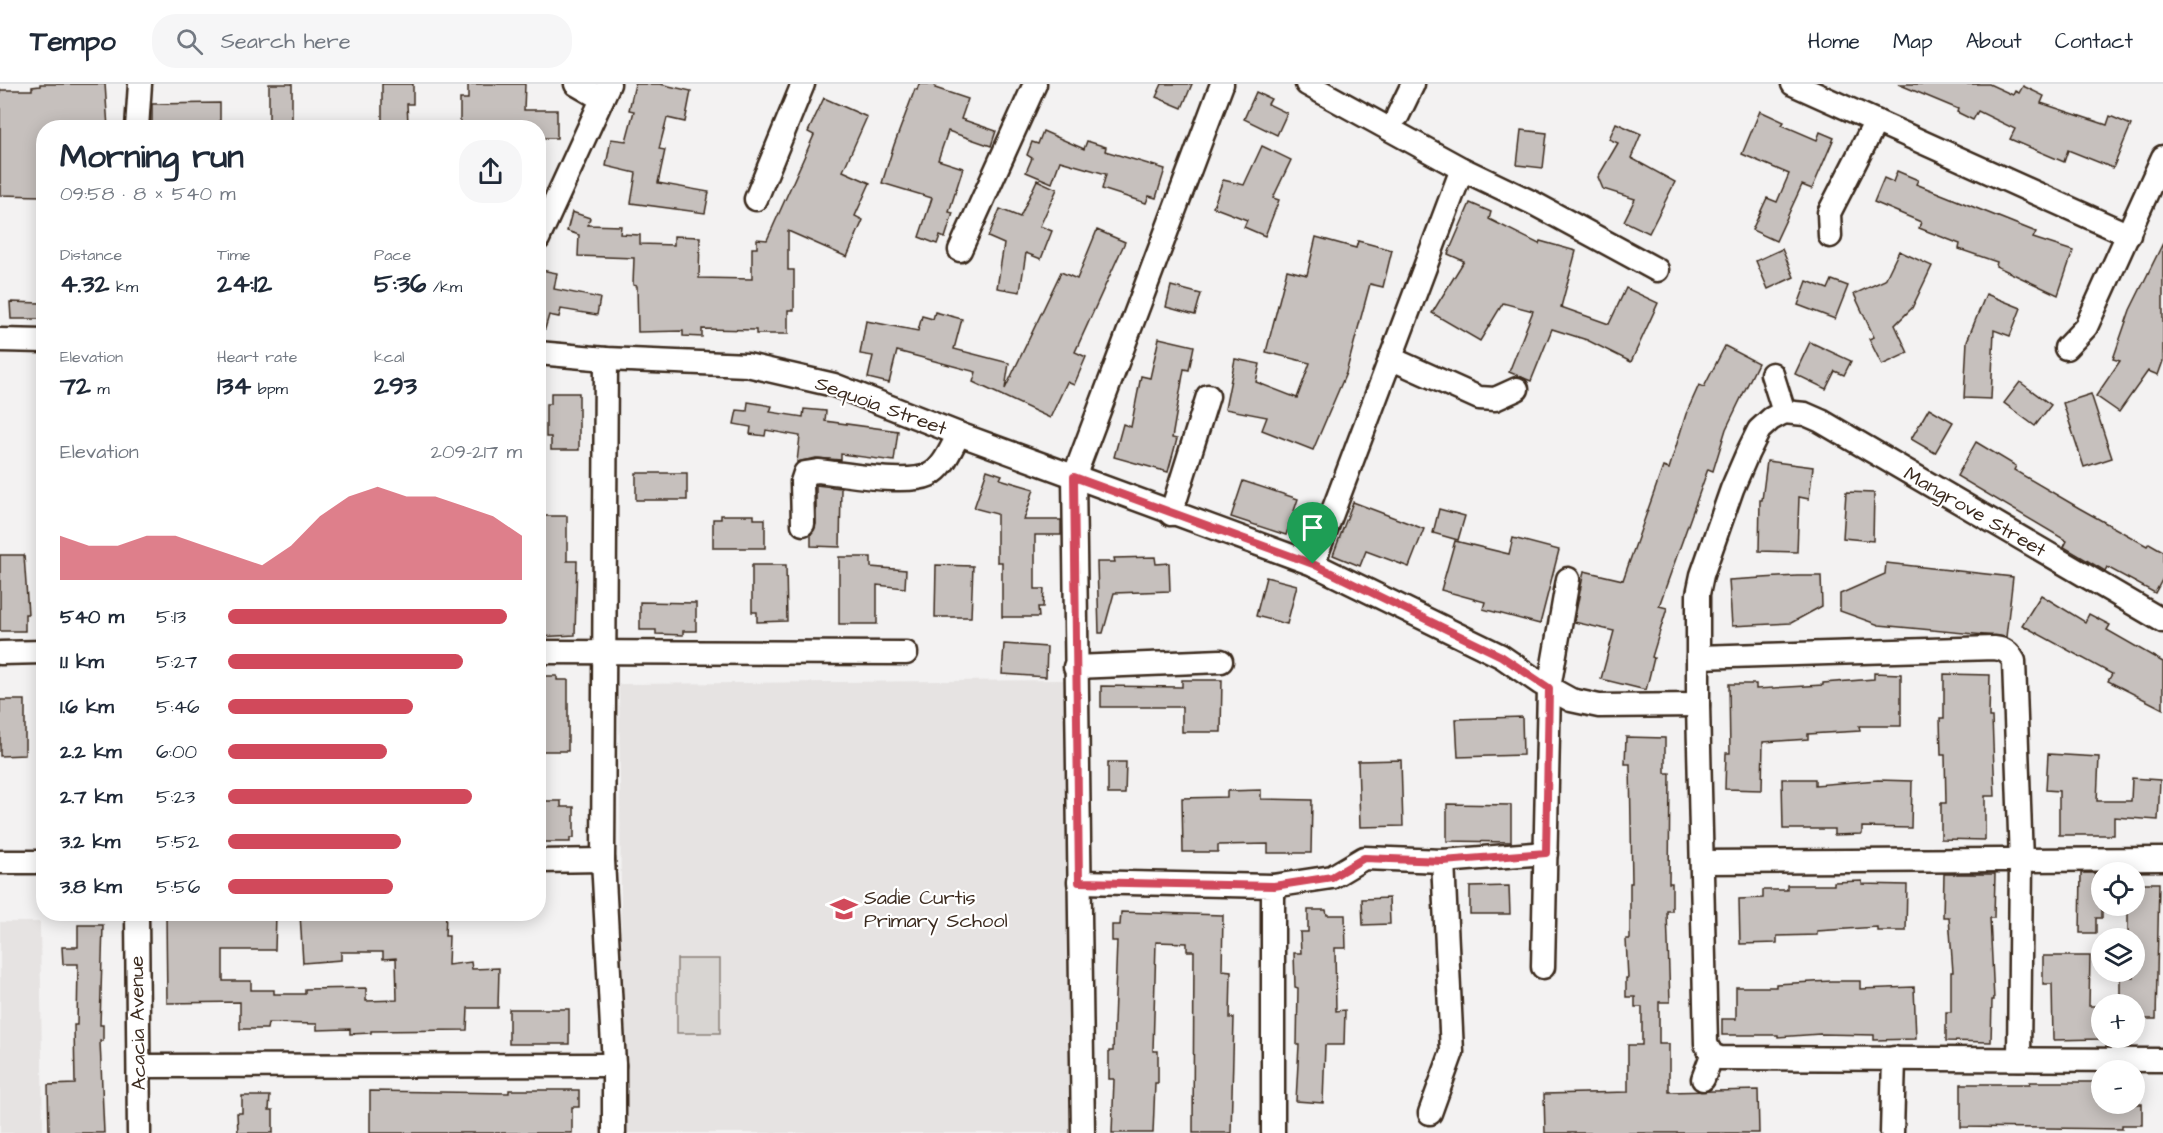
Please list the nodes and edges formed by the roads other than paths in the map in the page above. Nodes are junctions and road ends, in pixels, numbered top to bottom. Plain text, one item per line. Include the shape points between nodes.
1 (140, 84) edge
2 (576, 84) edge
3 (803, 84) edge
4 (1035, 84) edge
5 (1222, 84) edge
6 (1307, 84) edge
7 (1413, 84) edge
8 (1793, 84) edge
9 (606, 92) edge
10 (1398, 115) dead end
11 (138, 120) edge
12 (1876, 122) junction
13 (2163, 157) edge
14 (1462, 169) junction
15 (756, 199) dead end
16 (546, 222) edge
17 (2129, 235) junction
18 (1830, 236) dead end
19 (960, 250) dead end
20 (1657, 270) dead end
21 (0, 340) edge
22 (36, 341) edge
23 (2066, 348) dead end
24 (546, 354) edge
25 (1390, 358) junction
26 (606, 359) junction
27 (1772, 374) dead end
28 (1517, 389) dead end
29 (1208, 396) dead end
30 (1784, 412) junction
31 (959, 434) junction
32 (1074, 477) junction
33 (1171, 514) junction
34 (803, 524) dead end
35 (1313, 564) junction
36 (1568, 579) dead end
37 (2163, 621) edge
38 (36, 652) edge
39 (546, 652) edge
40 (0, 653) edge
41 (603, 653) junction
42 (906, 653) dead end
43 (1698, 657) junction
44 (1221, 661) dead end
45 (1076, 667) junction
46 (1549, 688) junction
47 (1698, 705) junction
48 (1546, 853) junction
49 (2163, 859) edge
50 (603, 860) junction
51 (546, 861) edge
52 (1443, 861) junction
53 (2021, 861) junction
54 (0, 862) edge
55 (36, 862) edge
56 (1702, 862) junction
57 (1079, 882) junction
58 (1274, 886) junction
59 (137, 921) edge
60 (1543, 967) dead end
61 (1712, 1055) junction
62 (1894, 1058) junction
63 (2019, 1059) junction
64 (2163, 1060) edge
65 (614, 1065) junction
66 (139, 1066) junction
67 (1703, 1079) dead end
68 (1430, 1113) dead end
69 (139, 1133) edge
70 (614, 1133) edge
71 (1083, 1133) edge
72 (1273, 1133) edge
73 (1892, 1133) edge

1 - 11 street
2 - 9 street
3 - 15 street
4 - 19 street
5 - 32 street
6 - 14 street
7 - 10 street
8 - 12 street
9 - 16 street
12 - 17 street
12 - 18 street via 1829,213
13 - 17 street
14 - 20 street
14 - 25 street
17 - 23 street via 2086,327
21 - 22 street
24 - 26 street, Sequoia Street
25 - 28 street via 1479,398 1495,399
25 - 35 street
26 - 31 street, Sequoia Street via 747,365 834,385
26 - 41 street
27 - 30 street
29 - 33 street
30 - 37 street, Mangrove Street via 1805,414 1821,422
30 - 43 street via 1759,430 1720,521 1698,594
31 - 32 street, Sequoia Street
31 - 34 street via 941,465 929,475 902,479 805,473
32 - 33 street, Sequoia Street
32 - 45 street
33 - 35 street, Sequoia Street
35 - 46 street, Sequoia Street via 1501,656
36 - 46 street
38 - 40 street
39 - 41 street
41 - 42 street
41 - 50 street
43 - 47 street
43 - 53 street via 1994,648 2006,651 2014,661
44 - 45 street
45 - 57 street
46 - 47 street, Sequoia Street via 1571,700 1599,705
46 - 48 street
47 - 56 street
48 - 52 street
48 - 60 street
49 - 53 street
50 - 51 street
50 - 65 street
52 - 58 street via 1364,858 1332,877
52 - 68 street via 1452,1052
53 - 56 street
53 - 63 street
54 - 55 street
56 - 61 street via 1705,1037
57 - 58 street
57 - 71 street
58 - 72 street
59 - 66 street, Acacia Avenue
61 - 62 street
61 - 67 street
62 - 63 street
62 - 73 street
63 - 64 street
65 - 66 street
65 - 70 street
66 - 69 street, Acacia Avenue

